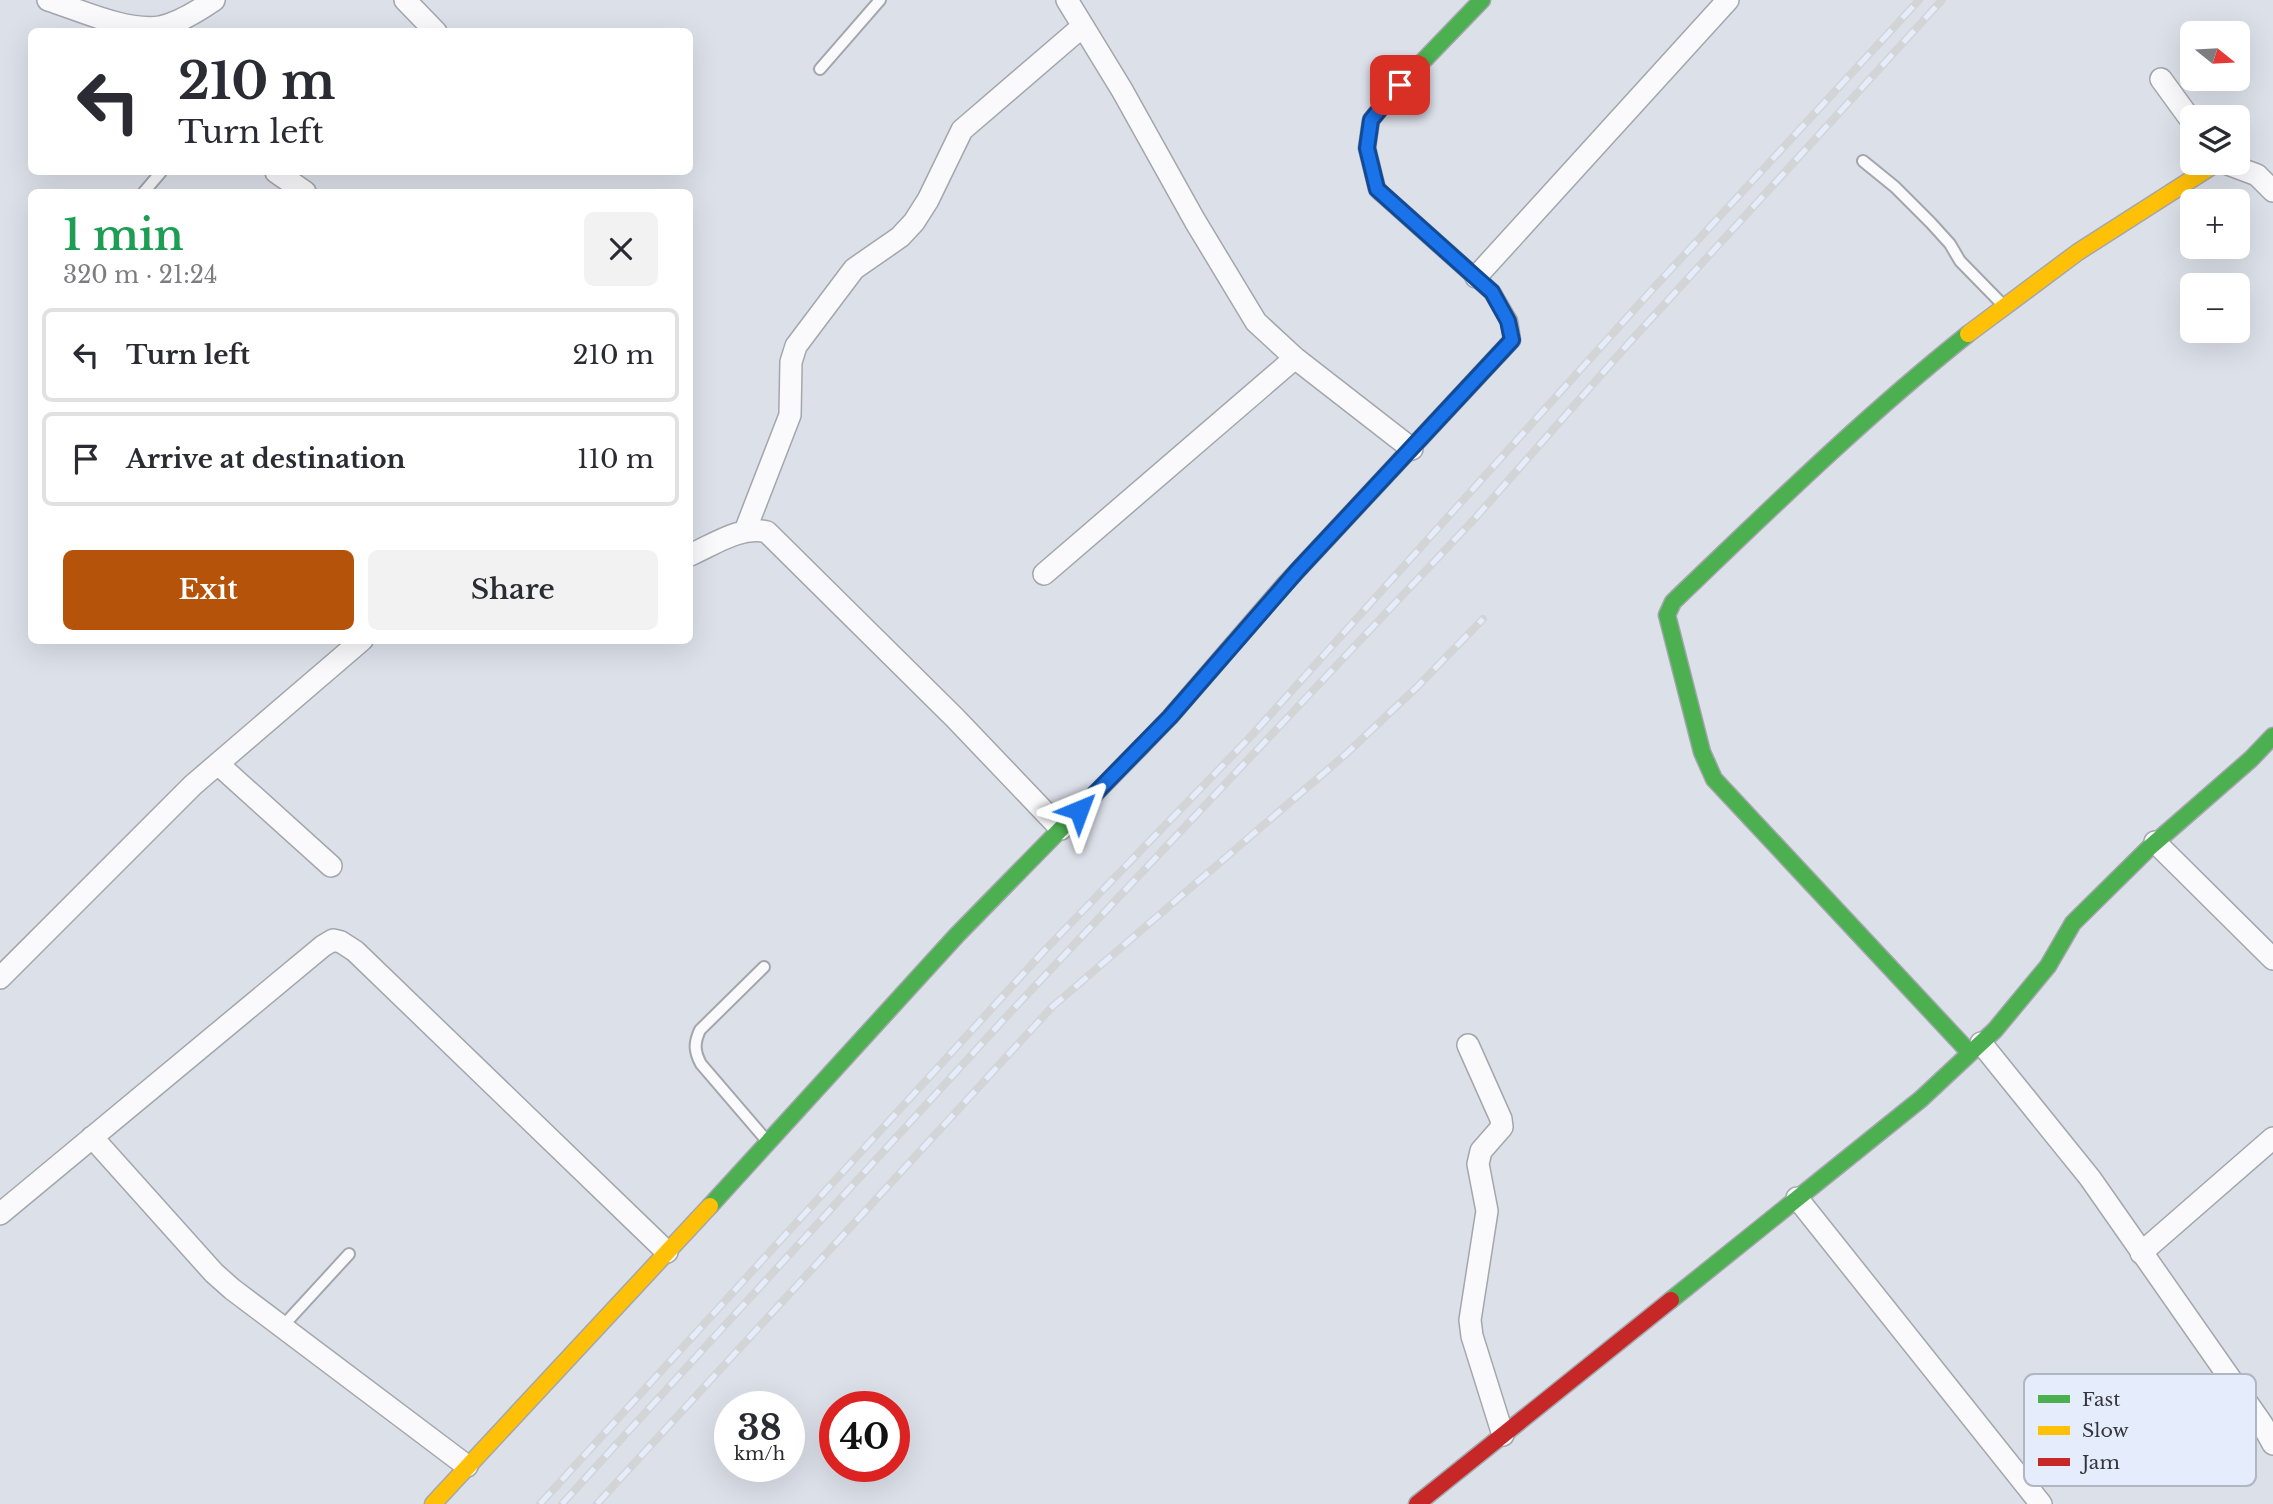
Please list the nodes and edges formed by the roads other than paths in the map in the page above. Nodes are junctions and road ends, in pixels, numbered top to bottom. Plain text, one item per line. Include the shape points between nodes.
1 (48, 0) edge
2 (214, 0) edge
3 (405, 0) edge
4 (880, 0) edge
5 (1067, 0) edge
6 (1482, 0) edge
7 (1728, 0) edge
8 (1083, 26) junction
9 (129, 28) edge
10 (146, 28) edge
11 (432, 28) edge
12 (820, 69) dead end
13 (2161, 79) dead end
14 (2180, 105) edge
15 (1863, 161) dead end
16 (2250, 172) edge
17 (158, 175) edge
18 (280, 175) edge
19 (2196, 175) edge
20 (147, 189) edge
21 (301, 189) edge
22 (2273, 191) edge
23 (1475, 277) junction
24 (2003, 305) junction
25 (1295, 358) junction
26 (1412, 449) junction
27 (745, 531) junction
28 (693, 554) edge
29 (1044, 574) dead end
30 (357, 644) edge
31 (2273, 736) edge
32 (218, 764) junction
33 (1061, 829) junction
34 (2155, 842) junction
35 (331, 866) dead end
36 (2273, 960) edge
37 (764, 967) dead end
38 (0, 978) edge
39 (1468, 1045) dead end
40 (1976, 1048) junction
41 (92, 1138) junction
42 (2273, 1138) edge
43 (768, 1143) junction
44 (1797, 1198) junction
45 (0, 1214) edge
46 (667, 1252) junction
47 (2141, 1253) junction
48 (349, 1254) dead end
49 (282, 1327) junction
50 (2227, 1374) edge
51 (2256, 1416) edge
52 (1503, 1435) junction
53 (2273, 1444) edge
54 (467, 1466) junction
55 (2024, 1483) edge
56 (2027, 1486) edge
57 (433, 1504) edge
58 (1417, 1504) edge
59 (2041, 1504) edge

1 - 9 street
2 - 10 street via 194,14
3 - 11 street
4 - 12 lane
5 - 8 street
6 - 23 street via 1371,120 1367,148 1377,189
7 - 23 street
8 - 25 street via 1256,322
8 - 27 street via 962,130 914,222 847,275 796,346 791,362 790,415
13 - 14 street
15 - 24 lane via 1931,223
16 - 22 street
17 - 20 lane
18 - 21 street
19 - 24 street
23 - 26 street via 1492,292 1508,321 1512,340
24 - 40 street via 1840,443 1673,602 1667,615 1702,752 1714,779
25 - 26 street
25 - 29 street
26 - 33 street via 1297,571 1170,717
27 - 28 street
27 - 33 street via 767,532 776,540
30 - 32 street
31 - 34 street
32 - 35 street
32 - 38 street
33 - 43 street via 957,935
34 - 36 street
34 - 40 street via 2073,923 2048,966
37 - 43 lane via 700,1030 695,1054
39 - 52 street via 1502,1127 1478,1164 1487,1211 1470,1321
40 - 44 street via 1921,1099
40 - 47 street via 2091,1178
41 - 45 street
41 - 46 street via 333,940 355,951
41 - 49 street via 214,1273
42 - 47 street
43 - 46 street
44 - 52 street
44 - 55 street
46 - 54 street
47 - 50 street
48 - 49 lane
49 - 54 street
51 - 53 street
52 - 58 street
54 - 57 street
56 - 59 street

